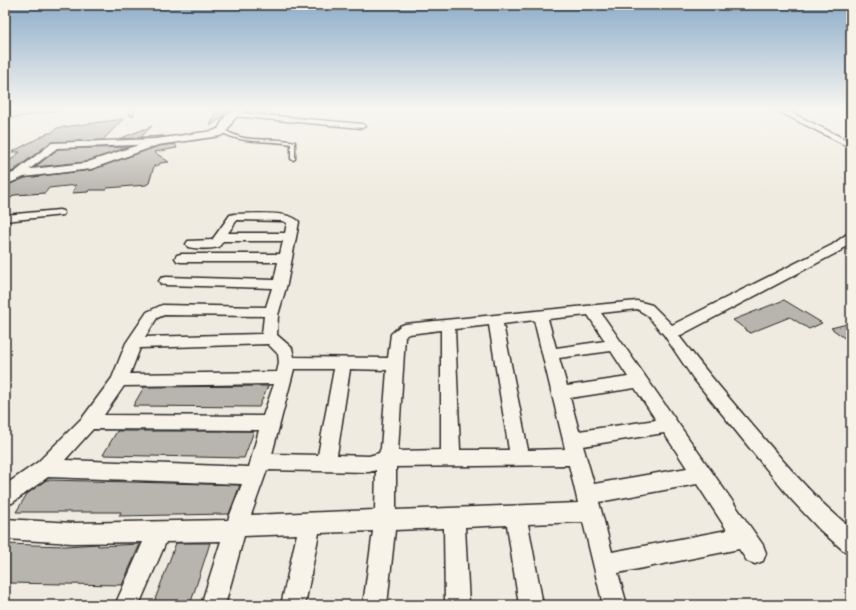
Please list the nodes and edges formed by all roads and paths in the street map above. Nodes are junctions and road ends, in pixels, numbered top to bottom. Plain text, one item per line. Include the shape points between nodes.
1 (184, 138) edge
2 (244, 138) edge
3 (839, 138) edge
4 (156, 142) junction
5 (851, 145) edge
6 (293, 159) dead end
7 (10, 179) edge
8 (59, 212) dead end
9 (5, 218) edge
10 (851, 236) edge
11 (221, 237) junction
12 (291, 237) junction
13 (192, 244) dead end
14 (182, 258) dead end
15 (285, 258) junction
16 (166, 281) dead end
17 (280, 284) junction
18 (592, 310) junction
19 (271, 315) junction
20 (540, 315) junction
21 (495, 320) junction
22 (448, 324) junction
23 (676, 330) junction
24 (271, 339) junction
25 (134, 343) junction
26 (616, 345) junction
27 (550, 354) junction
28 (343, 364) junction
29 (396, 364) junction
30 (286, 370) junction
31 (119, 380) junction
32 (640, 381) junction
33 (560, 393) junction
34 (89, 422) junction
35 (270, 424) junction
36 (669, 425) junction
37 (574, 449) junction
38 (451, 458) junction
39 (520, 458) junction
40 (386, 459) junction
41 (326, 463) junction
42 (45, 468) junction
43 (258, 469) junction
44 (702, 474) junction
45 (5, 496) edge
46 (588, 504) junction
47 (516, 516) junction
48 (454, 518) junction
49 (385, 520) junction
50 (310, 524) junction
51 (236, 528) junction
52 (5, 529) edge
53 (159, 532) junction
54 (851, 542) edge
55 (604, 565) junction
56 (127, 605) edge
57 (213, 605) edge
58 (293, 605) edge
59 (375, 605) edge
60 (457, 605) edge
61 (530, 605) edge
62 (615, 605) edge

1 - 4 street
2 - 6 lane via 293,143
3 - 5 street
4 - 7 street via 87,166
4 - 7 street via 54,146
8 - 9 street
10 - 23 street via 836,248
11 - 12 street
11 - 12 street via 231,220 239,217 289,219 293,222
11 - 13 street via 215,244
12 - 15 street
14 - 15 street
15 - 17 street
16 - 17 street
17 - 19 street
18 - 20 street
18 - 23 street via 637,305 645,307
18 - 26 street
19 - 24 street via 268,332
19 - 25 street via 263,311 162,310 152,315
20 - 21 street
20 - 27 street
21 - 22 street
21 - 39 street
22 - 29 street via 405,329 398,334
22 - 38 street
23 - 54 street via 699,374 797,492
24 - 25 street
24 - 30 street via 286,352
25 - 31 street
26 - 27 street
26 - 32 street
27 - 33 street
28 - 29 street
28 - 30 street
28 - 41 street
29 - 40 street via 390,448
30 - 31 street
30 - 35 street
31 - 34 street
32 - 33 street
32 - 36 street
33 - 37 street
34 - 35 street
34 - 42 street
35 - 43 street
36 - 37 street
36 - 44 street
37 - 39 street
37 - 46 street
38 - 39 street
38 - 40 street
40 - 41 street via 369,464
40 - 49 street
41 - 43 street
42 - 43 street
42 - 45 street
43 - 51 street
44 - 46 street
44 - 55 street via 749,545
46 - 47 street
46 - 55 street
47 - 48 street
47 - 61 street
48 - 49 street
48 - 60 street
49 - 50 street
49 - 59 street
50 - 51 street
50 - 58 street
51 - 53 street
51 - 57 street
52 - 53 street via 73,533
53 - 56 street
55 - 62 street

